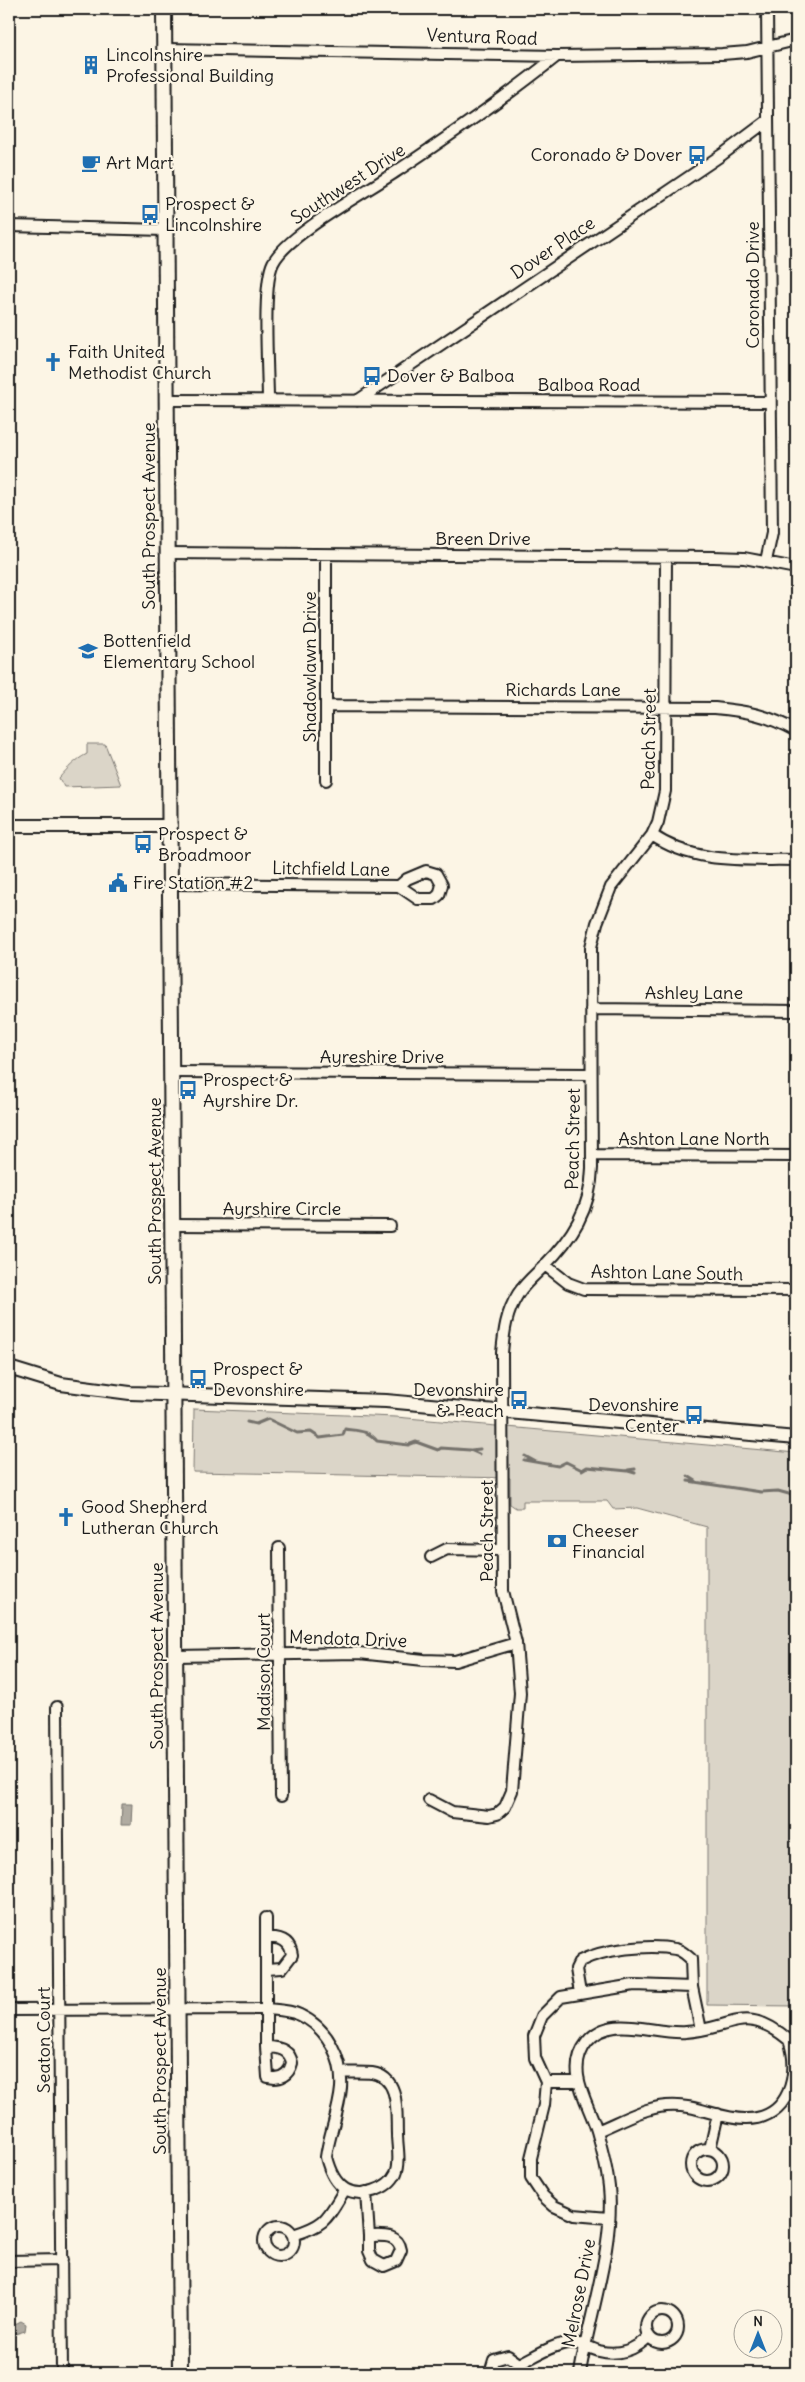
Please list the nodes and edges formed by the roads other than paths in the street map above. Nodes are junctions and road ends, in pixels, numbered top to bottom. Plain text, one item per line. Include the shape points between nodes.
1 (164, 9) edge
2 (767, 9) edge
3 (796, 40) edge
4 (767, 47) junction
5 (164, 49) junction
6 (557, 56) junction
7 (767, 121) junction
8 (9, 226) edge
9 (165, 230) junction
10 (167, 400) junction
11 (268, 400) junction
12 (357, 401) junction
13 (770, 402) junction
14 (168, 553) junction
15 (326, 555) junction
16 (666, 557) junction
17 (766, 561) junction
18 (796, 568) edge
19 (326, 706) junction
20 (666, 707) junction
21 (796, 731) edge
22 (326, 780) dead end
23 (9, 826) edge
24 (171, 826) junction
25 (652, 835) junction
26 (796, 860) edge
27 (172, 884) junction
28 (399, 886) dead end
29 (591, 1009) junction
30 (796, 1010) edge
31 (173, 1072) junction
32 (591, 1074) junction
33 (592, 1155) junction
34 (796, 1156) edge
35 (174, 1225) junction
36 (390, 1226) dead end
37 (545, 1265) junction
38 (796, 1290) edge
39 (9, 1368) edge
40 (175, 1393) junction
41 (502, 1410) junction
42 (796, 1438) edge
43 (279, 1548) dead end
44 (503, 1550) junction
45 (431, 1557) dead end
46 (516, 1643) junction
47 (280, 1653) junction
48 (176, 1656) junction
49 (57, 1707) dead end
50 (280, 1796) dead end
51 (429, 1800) dead end
52 (266, 1918) dead end
53 (266, 1938) junction
54 (266, 1969) junction
55 (692, 1987) junction
56 (580, 1993) junction
57 (178, 2008) junction
58 (266, 2009) junction
59 (9, 2010) edge
60 (60, 2010) junction
61 (701, 2030) junction
62 (792, 2039) edge
63 (266, 2047) dead end
64 (341, 2072) junction
65 (546, 2082) junction
66 (577, 2082) junction
67 (793, 2097) edge
68 (718, 2114) junction
69 (597, 2131) junction
70 (710, 2149) dead end
71 (345, 2189) junction
72 (366, 2192) junction
73 (608, 2218) junction
74 (293, 2235) dead end
75 (369, 2236) dead end
76 (62, 2260) junction
77 (9, 2261) edge
78 (649, 2336) dead end
79 (586, 2345) junction
80 (520, 2368) edge
81 (62, 2373) edge
82 (180, 2373) edge
83 (490, 2373) edge
84 (580, 2373) edge

1 - 5 main road, South Prospect Avenue
2 - 4 street, Coronado Drive
3 - 4 street, Ventura Road
4 - 6 street, Ventura Road via 722,54
4 - 7 street, Coronado Drive
5 - 6 street, Ventura Road
5 - 9 main road, South Prospect Avenue
6 - 11 street, Southwest Drive via 493,106 279,252 268,275
7 - 12 street, Dover Place
7 - 13 street, Coronado Drive
8 - 9 street
9 - 10 main road, South Prospect Avenue
10 - 11 street, Balboa Road
10 - 14 main road, South Prospect Avenue
11 - 12 street, Balboa Road
12 - 13 street, Balboa Road
13 - 17 street, Coronado Drive via 772,533
14 - 15 street, Breen Drive
14 - 24 main road, South Prospect Avenue
15 - 16 street, Breen Drive
15 - 19 street, Shadowlawn Drive
16 - 17 street, Breen Drive
16 - 20 street, Peach Street
17 - 18 street, Breen Drive
19 - 20 street, Richards Lane
19 - 22 street, Shadowlawn Drive
20 - 21 street, Richards Lane via 749,711 779,721
20 - 25 street, Peach Street via 665,791
23 - 24 street
24 - 27 main road, South Prospect Avenue
25 - 26 street via 666,846 704,857
25 - 29 street, Peach Street via 611,887 596,923 591,947
27 - 28 street, Litchfield Lane
27 - 31 main road, South Prospect Avenue
29 - 30 street, Ashley Lane
29 - 32 street, Peach Street
31 - 32 street, Ayreshire Drive
31 - 35 main road, South Prospect Avenue
32 - 33 street, Peach Street
33 - 34 street, Ashton Lane North
33 - 37 street, Peach Street via 592,1183 585,1210 572,1234
35 - 36 street, Ayrshire Circle
35 - 40 main road, South Prospect Avenue
37 - 38 street, Ashton Lane South via 568,1283 584,1289
37 - 41 street, Peach Street via 519,1292 509,1310 502,1353
39 - 40 street via 61,1384 91,1389
40 - 41 street via 348,1399
40 - 48 main road, South Prospect Avenue
41 - 42 street
41 - 44 street, Peach Street
43 - 47 street, Madison Court
44 - 45 street via 447,1549
44 - 46 street, Peach Street via 503,1591
46 - 47 street, Mendota Drive via 446,1661 359,1653
46 - 51 street, Peach Street via 520,1693 509,1800 501,1811 489,1816 452,1812
47 - 48 street, Mendota Drive
47 - 50 street, Madison Court
48 - 57 main road, South Prospect Avenue
49 - 60 street, Seaton Court
52 - 53 street
53 - 54 street
53 - 54 street via 287,1942 292,1955 282,1968
54 - 58 street
55 - 56 street via 634,1985
55 - 56 street via 691,1959 684,1953 676,1949 632,1948 589,1956 580,1961 576,1969
55 - 61 street
56 - 65 street via 561,1997 542,2016 534,2036 535,2058
57 - 58 street
57 - 60 street
57 - 82 main road, South Prospect Avenue
58 - 63 street
58 - 64 street via 299,2014 316,2026 332,2045
59 - 60 street
60 - 76 street, Seaton Court
61 - 62 street via 742,2019 756,2020
61 - 66 street via 667,2033 624,2025 609,2027 587,2042 582,2051
62 - 67 street
64 - 71 street via 340,2096 326,2157 335,2179
64 - 72 street via 377,2074 390,2086 396,2100 398,2158 395,2174 384,2186
65 - 66 street
65 - 73 street, Melrose Drive via 531,2158 531,2178 554,2206 574,2215
66 - 69 street, Melrose Drive
67 - 68 street via 757,2118 745,2120
68 - 69 street via 686,2106 664,2106
68 - 70 street
69 - 73 street, Melrose Drive via 609,2188
71 - 72 street
71 - 74 street via 316,2228
72 - 75 street
73 - 79 street, Melrose Drive
76 - 77 street
76 - 81 street, Seaton Court
78 - 79 street via 642,2344 619,2352 600,2351
79 - 80 street via 567,2343
79 - 84 street, Melrose Drive
80 - 83 street via 514,2358 500,2356 494,2360

